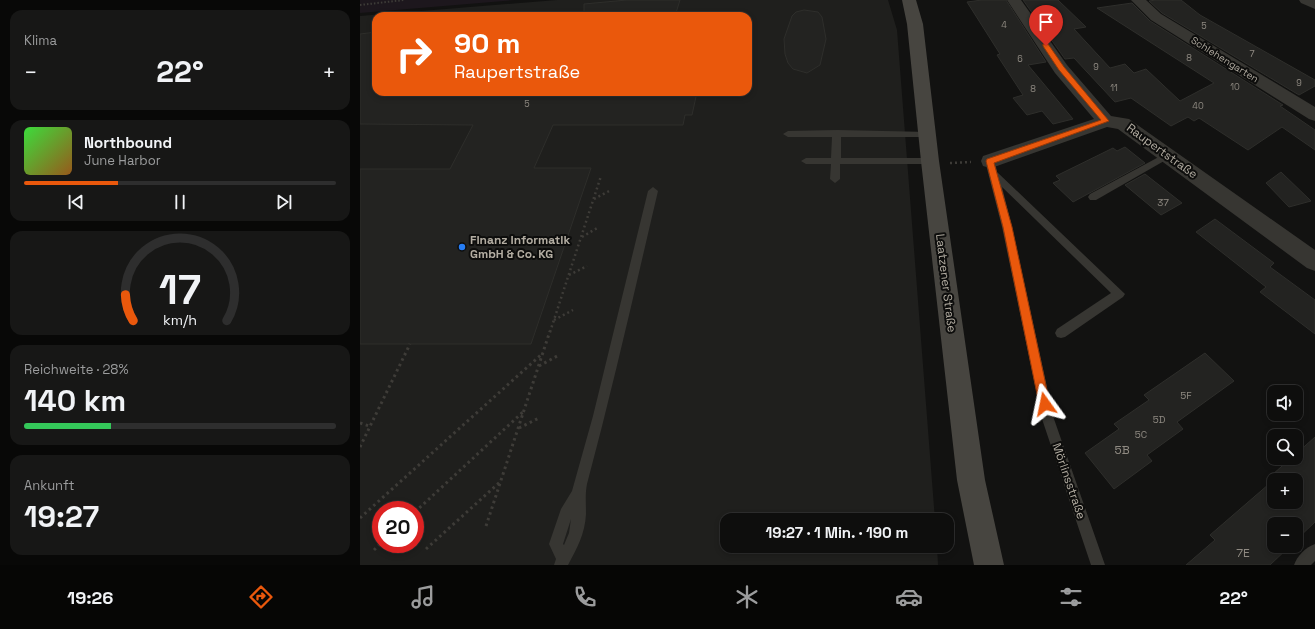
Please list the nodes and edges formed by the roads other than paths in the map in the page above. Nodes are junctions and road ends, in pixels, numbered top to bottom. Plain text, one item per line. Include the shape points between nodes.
1 (909, 0) edge
2 (1014, 0) edge
3 (1138, 0) edge
4 (1306, 0) edge
5 (1315, 5) edge
6 (1315, 115) edge
7 (1106, 121) junction
8 (837, 133) junction
9 (788, 134) dead end
10 (927, 134) junction
11 (1168, 155) junction
12 (806, 161) dead end
13 (836, 161) junction
14 (930, 163) junction
15 (991, 167) junction
16 (835, 179) dead end
17 (653, 190) dead end
18 (1093, 197) dead end
19 (1315, 262) edge
20 (1061, 333) dead end
21 (1315, 551) edge
22 (562, 562) edge
23 (989, 565) edge
24 (1098, 565) edge
25 (1301, 565) edge

1 - 10 main road, Laatzener Straße via 915,24
2 - 7 street via 1061,69
3 - 6 street, Schlehengarten via 1156,17
4 - 5 street
7 - 11 street, Raupertstraße via 1123,123
7 - 15 street, Raupertstraße
8 - 9 lane
8 - 10 lane
8 - 13 lane
10 - 14 main road, Laatzener Straße
11 - 18 lane
11 - 19 street, Raupertstraße
12 - 13 lane
13 - 14 lane
13 - 16 lane
14 - 23 main road, Laatzener Straße via 971,480
15 - 20 lane via 1119,294
15 - 24 lane, Mörlinsstraße via 1007,227 1048,419
17 - 22 lane via 578,494 566,514 556,544
21 - 25 lane

